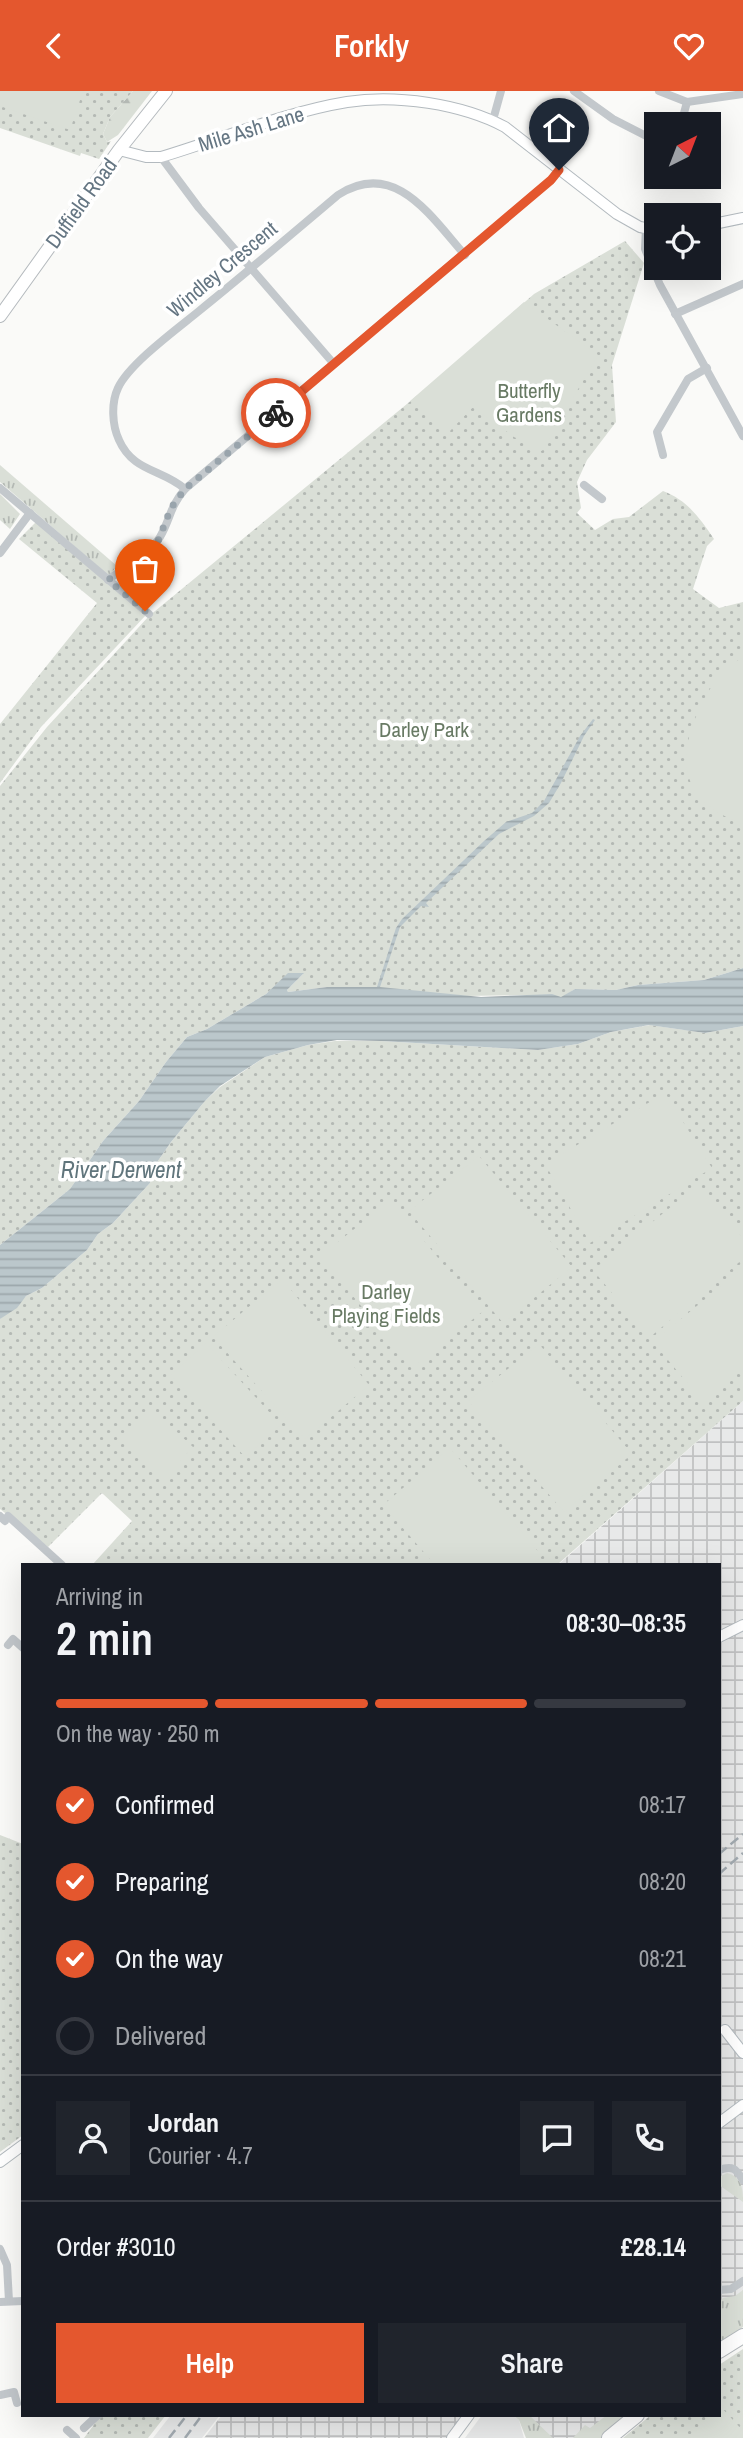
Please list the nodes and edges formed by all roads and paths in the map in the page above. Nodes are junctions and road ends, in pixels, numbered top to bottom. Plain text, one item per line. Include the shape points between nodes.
1 (166, 91) edge
2 (501, 91) edge
3 (574, 91) edge
4 (659, 91) edge
5 (743, 94) edge
6 (687, 102) junction
7 (684, 112) edge
8 (493, 120) junction
9 (644, 135) edge
10 (119, 150) junction
11 (161, 157) junction
12 (559, 170) junction
13 (743, 218) edge
14 (721, 223) edge
15 (644, 228) edge
16 (465, 255) junction
17 (252, 268) junction
18 (659, 280) edge
19 (743, 284) edge
20 (675, 314) junction
21 (0, 316) edge
22 (334, 364) junction
23 (707, 368) junction
24 (743, 436) edge
25 (663, 455) dead end
26 (584, 485) dead end
27 (0, 488) edge
28 (185, 489) junction
29 (602, 499) dead end
30 (30, 513) junction
31 (0, 554) edge
32 (108, 580) junction
33 (149, 614) dead end
34 (2, 1522) edge
35 (60, 1563) edge
36 (743, 1625) edge
37 (721, 1636) edge
38 (8, 1645) dead end
39 (21, 1646) edge
40 (722, 2029) edge
41 (743, 2035) edge
42 (743, 2053) edge
43 (743, 2105) edge
44 (721, 2122) edge
45 (21, 2146) edge
46 (0, 2162) edge
47 (721, 2169) edge
48 (743, 2181) edge
49 (0, 2249) edge
50 (743, 2281) edge
51 (721, 2290) edge
52 (5, 2302) edge
53 (743, 2336) edge
54 (721, 2350) edge
55 (0, 2395) edge
56 (17, 2403) dead end
57 (96, 2417) edge
58 (468, 2417) edge
59 (635, 2417) edge
60 (85, 2428) dead end
61 (67, 2430) dead end
62 (76, 2438) edge
63 (452, 2438) edge
64 (609, 2438) edge

1 - 10 main road, Duffield Road
2 - 8 street
3 - 9 street
4 - 6 street
5 - 6 street
6 - 7 street
8 - 11 street, Mile Ash Lane via 415,102 350,101
8 - 12 street, Mile Ash Lane
10 - 11 street, Mile Ash Lane
10 - 21 main road, Duffield Road
11 - 17 street
12 - 15 street, Mile Ash Lane via 617,214
12 - 16 street
13 - 14 street
16 - 17 street, Windley Crescent via 417,201 393,187 368,183 338,195
16 - 22 street
17 - 22 street
17 - 28 street, Windley Crescent via 144,359 117,389 113,416 120,442 142,468
18 - 20 street
19 - 20 street
20 - 23 street
22 - 28 street
23 - 24 street
23 - 25 street via 688,379 661,423 657,432
26 - 29 street
27 - 30 street
28 - 32 street via 171,508 158,541
30 - 31 street
30 - 32 street
32 - 33 street
34 - 35 street via 8,1516
36 - 37 street
38 - 39 street via 13,1639
40 - 41 street
40 - 42 street
43 - 44 street
45 - 46 street
47 - 48 street via 736,2169
49 - 52 street via 7,2265
50 - 51 street
53 - 54 highway
55 - 56 street via 14,2392
57 - 60 street
58 - 63 street
59 - 64 highway
61 - 62 street

